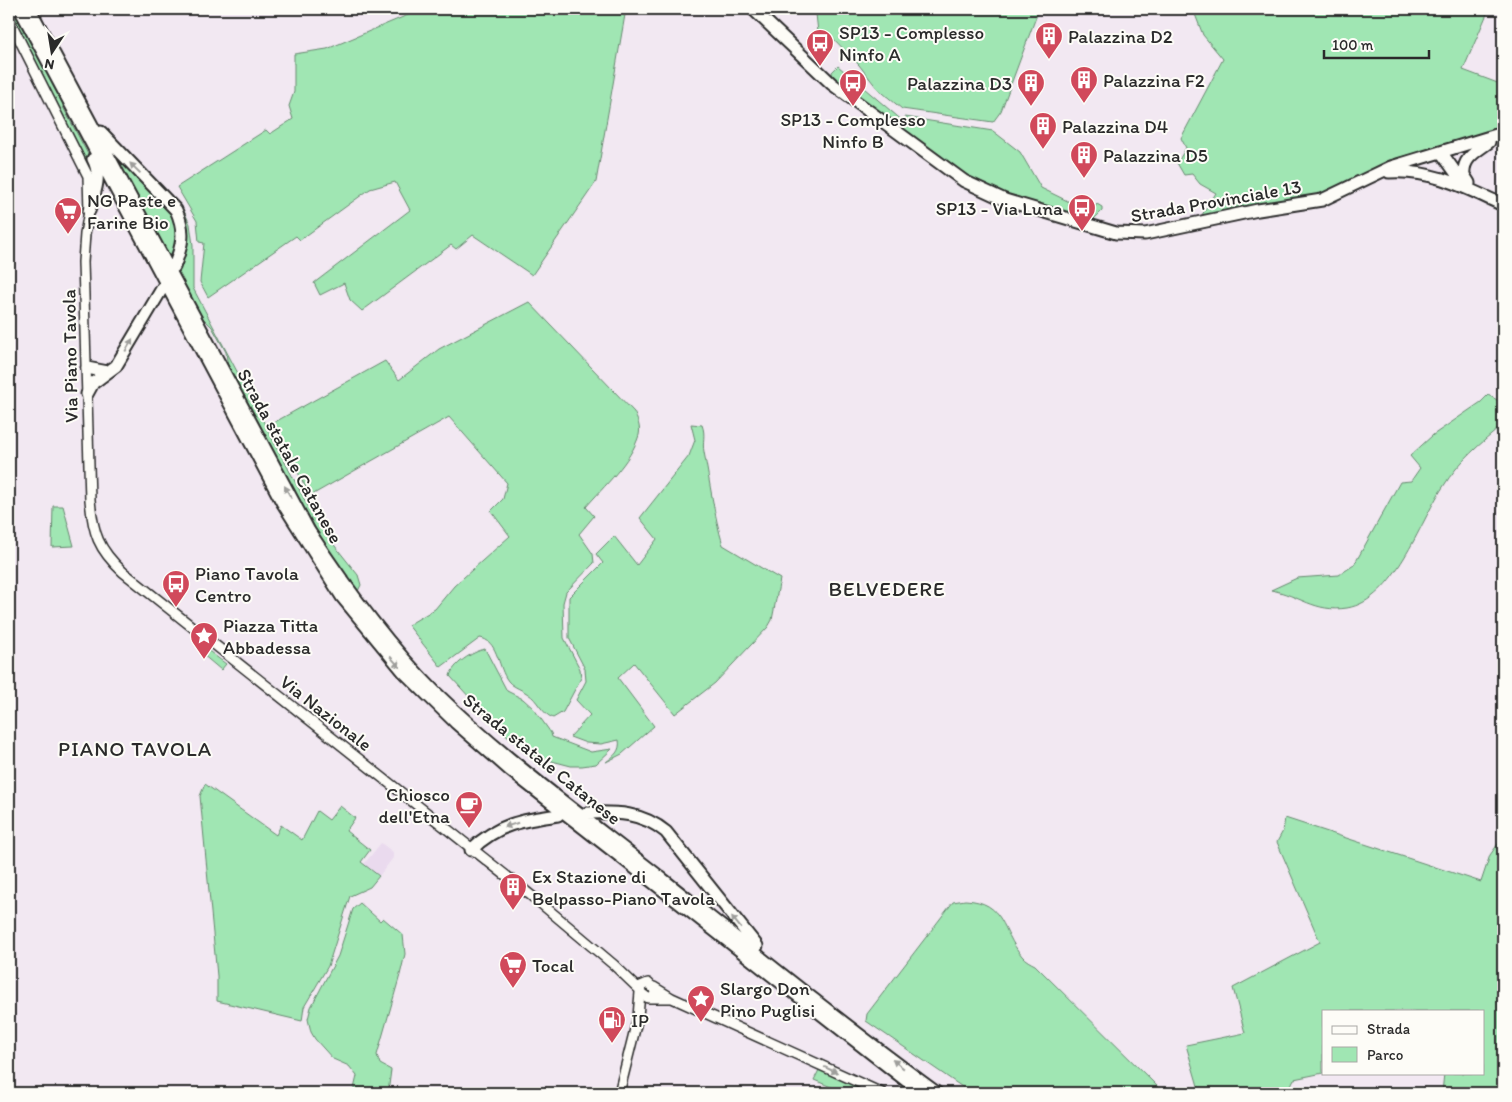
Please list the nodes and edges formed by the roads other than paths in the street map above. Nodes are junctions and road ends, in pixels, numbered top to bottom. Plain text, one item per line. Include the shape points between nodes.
1 (20, 9) edge
2 (30, 9) edge
3 (753, 9) edge
4 (9, 19) edge
5 (73, 90) junction
6 (1500, 135) edge
7 (88, 138) junction
8 (1440, 152) junction
9 (1378, 173) junction
10 (1441, 177) junction
11 (1471, 186) junction
12 (1503, 204) edge
13 (89, 211) junction
14 (174, 267) dead end
15 (163, 287) dead end
16 (86, 368) junction
17 (108, 372) junction
18 (87, 394) junction
19 (90, 500) joint
20 (586, 813) dead end
21 (558, 815) dead end
22 (471, 850) junction
23 (648, 991) junction
24 (806, 993) junction
25 (638, 1017) junction
26 (618, 1093) edge
27 (882, 1093) edge
28 (922, 1093) edge
29 (937, 1093) edge

1 - 7 main road, Strada statale Catanese
2 - 5 main road, Strada statale Catanese
3 - 9 main road, Strada Provinciale 13 via 832,84 964,181 1005,200 1096,229 1116,234 1145,234 1313,202
4 - 13 street, Via Piano Tavola via 85,169
14 -> 5 main road via 184,235 176,210 106,140
24 -> 5 main road, Strada statale Catanese via 516,763 447,703 350,591 290,497
6 - 8 main road, Strada Provinciale 13
6 - 11 main road via 1470,155 1464,175
7 - 13 main road via 98,178
7 -> 28 main road, Strada statale Catanese via 282,502 342,597 391,657 429,697 511,771
8 - 9 main road, Strada Provinciale 13
8 - 10 main road
8 - 11 main road via 1458,176
9 - 10 main road via 1417,171
10 - 12 main road
11 - 12 main road
13 - 16 street, Via Piano Tavola via 83,262
17 -> 15 main road via 126,352
16 - 17 main road
16 - 18 street, Via Piano Tavola
17 - 18 main road via 93,383
18 - 19 street, Via Piano Tavola
19 - 22 street, Via Nazionale via 97,541 114,564
24 -> 20 main road via 796,977 751,941 666,832 654,822 639,816
21 -> 22 main road via 528,819 501,828 486,835
22 - 23 street, Via Nazionale
23 - 25 street
23 - 25 street
23 -> 27 street via 672,998
29 -> 24 main road
25 - 26 street

